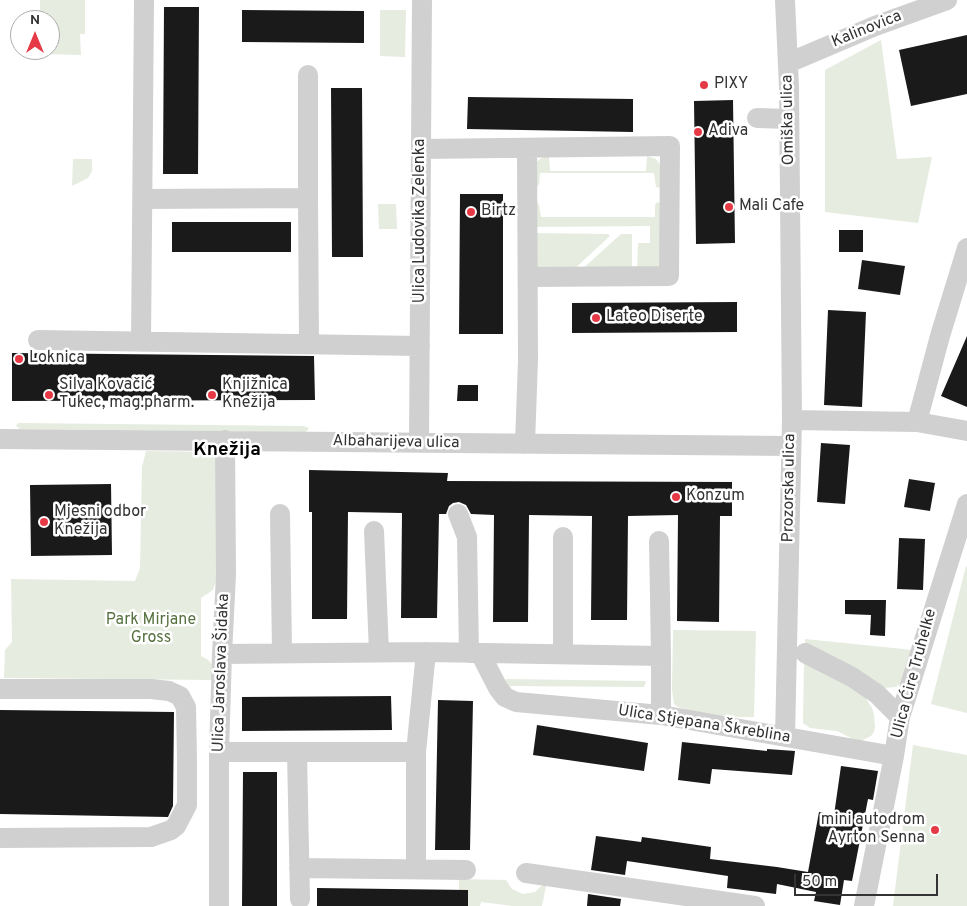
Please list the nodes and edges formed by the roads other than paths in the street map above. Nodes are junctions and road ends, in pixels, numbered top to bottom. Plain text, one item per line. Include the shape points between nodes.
1 (144, 0) edge
2 (422, 0) edge
3 (785, 0) edge
4 (947, 0) edge
5 (788, 63) junction
6 (308, 75) dead end
7 (757, 118) dead end
8 (789, 119) junction
9 (527, 148) junction
10 (422, 149) junction
11 (308, 198) junction
12 (142, 199) junction
13 (790, 240) joint
14 (967, 248) edge
15 (528, 277) junction
16 (38, 340) dead end
17 (141, 342) junction
18 (309, 344) junction
19 (420, 346) junction
20 (792, 420) junction
21 (917, 422) junction
22 (967, 431) edge
23 (0, 439) edge
24 (226, 440) junction
25 (419, 443) junction
26 (525, 444) junction
27 (791, 446) junction
28 (967, 504) edge
29 (280, 514) dead end
30 (458, 514) dead end
31 (374, 531) dead end
32 (563, 537) dead end
33 (659, 541) dead end
34 (282, 652) junction
35 (379, 652) junction
36 (426, 652) junction
37 (474, 653) junction
38 (805, 653) dead end
39 (222, 654) junction
40 (563, 654) junction
41 (661, 656) junction
42 (0, 689) edge
43 (661, 715) junction
44 (900, 717) junction
45 (785, 737) junction
46 (219, 752) junction
47 (297, 752) junction
48 (416, 752) junction
49 (894, 756) junction
50 (0, 838) edge
51 (299, 868) junction
52 (416, 869) junction
53 (466, 870) dead end
54 (526, 874) dead end
55 (300, 899) dead end
56 (219, 906) edge
57 (755, 906) edge
58 (864, 906) edge

1 - 12 street
2 - 10 street, Ulica Ludovika Zelenka
3 - 5 street, Omiška ulica
4 - 5 street, Kalinovica
5 - 8 street, Omiška ulica
6 - 11 street
7 - 8 street
8 - 13 street, Omiška ulica
9 - 10 street
9 - 15 street
9 - 15 street via 670,146 669,276
10 - 19 street, Ulica Ludovika Zelenka
11 - 12 street
11 - 18 street
12 - 17 street
13 - 20 street, Prozorska ulica
14 - 21 street
15 - 26 street
16 - 17 street
17 - 18 street
18 - 19 street
19 - 25 street, Ulica Ludovika Zelenka
20 - 21 street
20 - 27 street, Prozorska ulica
21 - 22 street
23 - 24 street, Albaharijeva ulica
24 - 25 street, Albaharijeva ulica
24 - 39 street, Ulica Jaroslava Šidaka via 226,575
25 - 26 street, Albaharijeva ulica
26 - 27 street, Albaharijeva ulica
27 - 45 street, Prozorska ulica
28 - 44 street, Ulica Ćire Truhelke
29 - 34 street
30 - 37 street via 467,537
31 - 35 street
32 - 40 street
33 - 41 street
34 - 35 street
34 - 39 street
35 - 36 street
36 - 37 street
36 - 48 street
37 - 40 street
37 - 43 street, Ulica Stjepana Škreblina via 498,688 516,702
38 - 44 street via 852,677 877,694
39 - 46 street, Ulica Jaroslava Šidaka
40 - 41 street
41 - 43 street
42 - 50 street via 151,689 180,696 186,707 188,805 176,826 151,837
43 - 45 street, Ulica Stjepana Škreblina
44 - 49 street, Ulica Ćire Truhelke
45 - 49 street, Ulica Stjepana Škreblina
46 - 47 street
46 - 56 street, Ulica Jaroslava Šidaka
47 - 48 street
47 - 51 street
48 - 52 street
49 - 58 street, Ulica Ćire Truhelke
51 - 52 street
51 - 55 street
52 - 53 street
54 - 57 street

